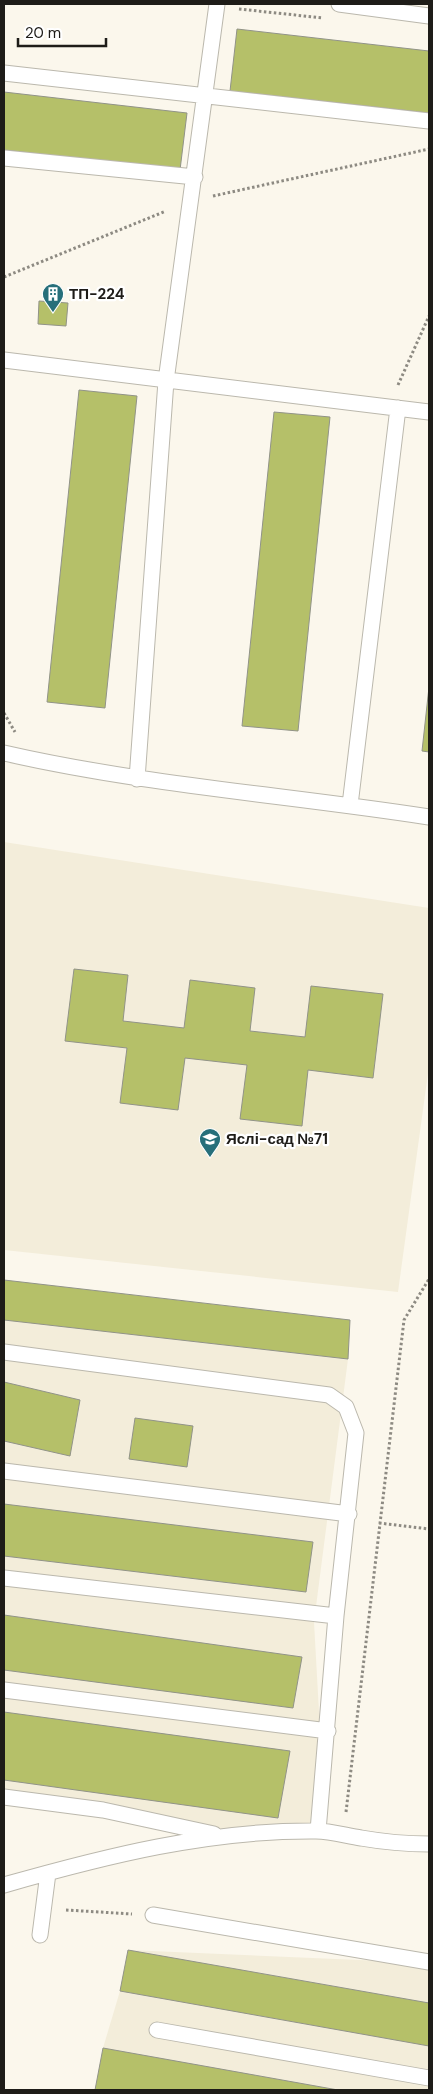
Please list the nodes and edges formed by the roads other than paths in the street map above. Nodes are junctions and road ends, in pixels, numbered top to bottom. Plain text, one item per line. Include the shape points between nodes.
1 (339, 4) edge
2 (217, 5) edge
3 (429, 16) edge
4 (4, 73) edge
5 (206, 96) junction
6 (429, 122) edge
7 (4, 158) edge
8 (196, 177) junction
9 (4, 360) edge
10 (166, 381) junction
11 (393, 407) junction
12 (429, 412) edge
13 (4, 753) edge
14 (137, 779) junction
15 (350, 805) junction
16 (429, 817) edge
17 (4, 1352) edge
18 (4, 1471) edge
19 (349, 1514) junction
20 (4, 1578) edge
21 (336, 1616) junction
22 (4, 1690) edge
23 (328, 1731) junction
24 (4, 1797) edge
25 (318, 1831) junction
26 (221, 1835) junction
27 (429, 1844) edge
28 (48, 1873) junction
29 (4, 1885) edge
30 (152, 1915) road end
31 (40, 1936) dead end
32 (429, 1962) edge
33 (156, 2030) dead end
34 (429, 2078) edge

1 - 3 lane
2 - 5 lane
4 - 5 lane
5 - 6 lane
5 - 8 lane
7 - 8 lane
8 - 10 lane
9 - 10 lane
10 - 11 lane
10 - 14 lane
11 - 12 lane
11 - 15 lane
13 - 14 lane
14 - 15 lane
15 - 16 lane
17 - 19 lane via 329,1395 346,1407 356,1433
18 - 19 lane
19 - 21 lane
20 - 21 lane
21 - 23 lane
22 - 23 lane
23 - 25 lane
24 - 26 lane via 103,1810
25 - 26 lane
25 - 27 lane via 394,1843
26 - 28 lane via 148,1848
28 - 29 lane
28 - 31 lane
30 - 32 lane
33 - 34 lane

